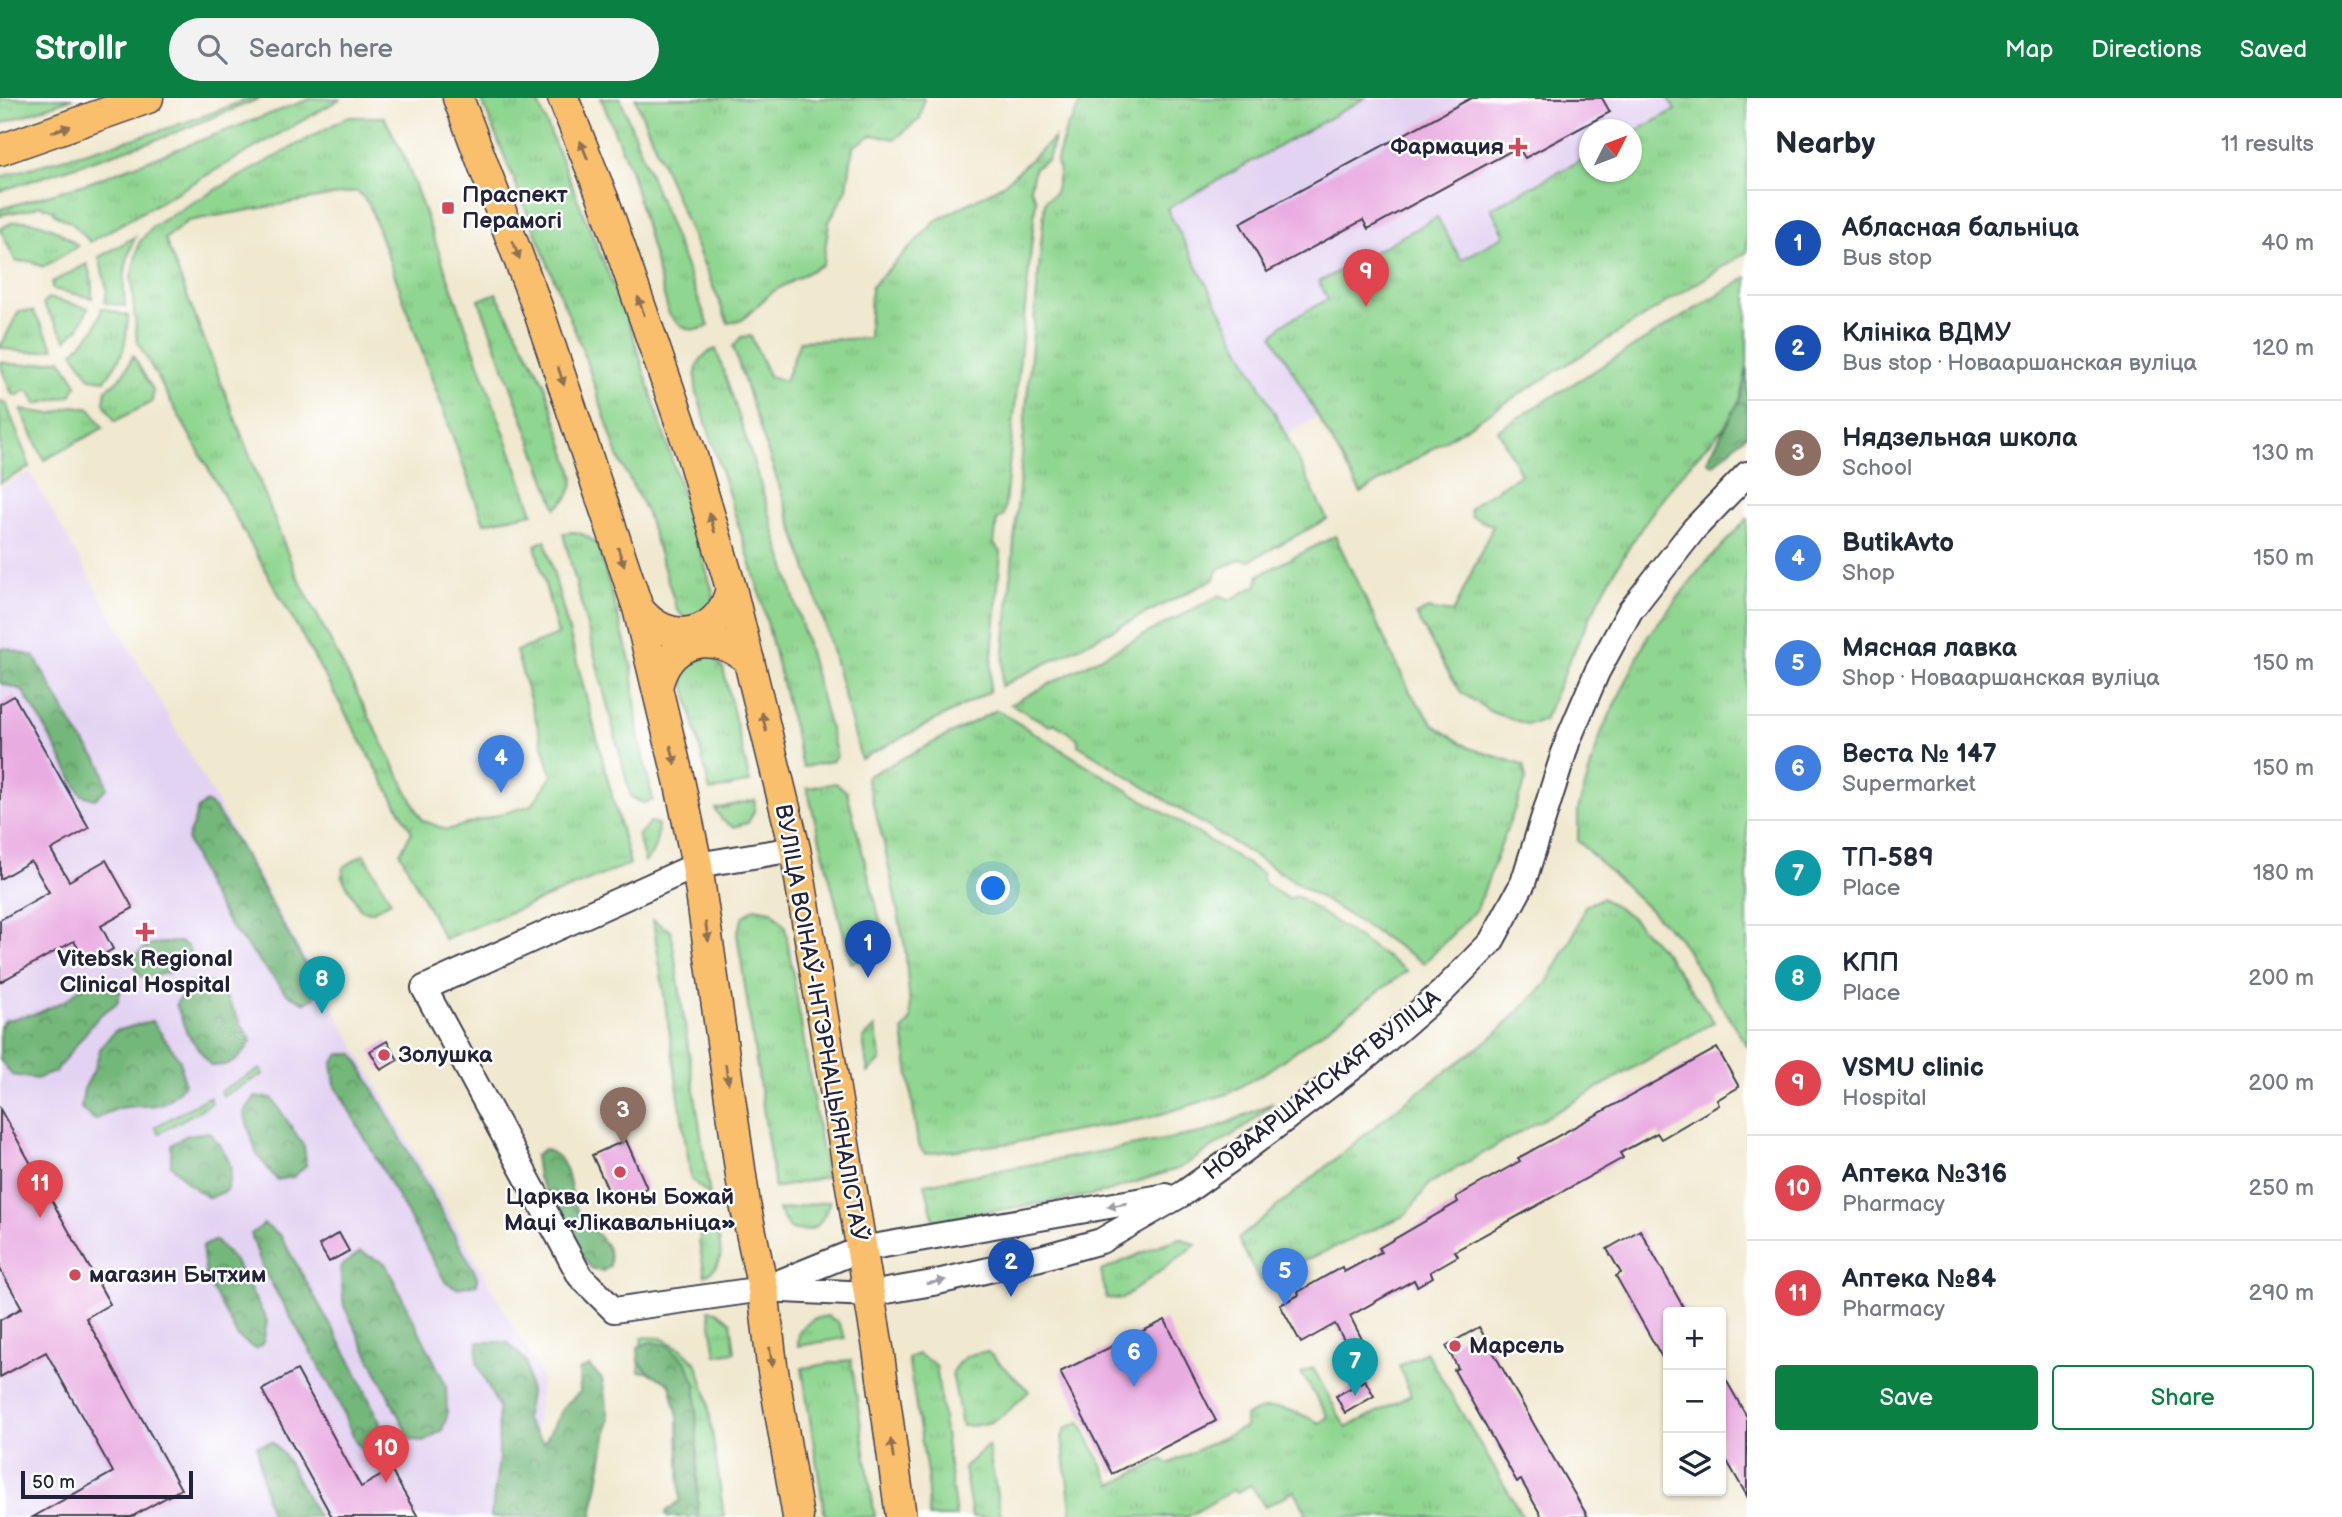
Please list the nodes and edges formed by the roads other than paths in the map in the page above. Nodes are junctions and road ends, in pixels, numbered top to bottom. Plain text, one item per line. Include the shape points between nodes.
1 (148, 98) edge
2 (563, 98) edge
3 (457, 105) edge
4 (0, 150) edge
5 (1747, 474) edge
6 (731, 588) junction
7 (638, 608) junction
8 (749, 660) junction
9 (657, 688) junction
10 (795, 849) junction
11 (697, 865) junction
12 (1184, 1193) junction
13 (861, 1249) junction
14 (763, 1289) junction
15 (869, 1294) junction
16 (798, 1517) edge
17 (901, 1517) edge

4 -> 1 main road
6 -> 2 main road, ВУЛІЦА ВОІНАЎ-ІНТЭРНАЦЫЯНАЛІСТАЎ via 659,358
3 -> 7 main road via 539,312
5 - 12 street, НОВААРШАНСКАЯ ВУЛІЦА via 1694,529 1630,611 1568,740 1523,883 1491,942 1368,1056
6 - 7 main road via 718,618 687,633 664,630
6 - 8 main road, ВУЛІЦА ВОІНАЎ-ІНТЭРНАЦЫЯНАЛІСТАЎ
7 - 9 main road
8 - 9 main road via 727,645 690,645 671,658
10 -> 8 main road, ВУЛІЦА ВОІНАЎ-ІНТЭРНАЦЫЯНАЛІСТАЎ
9 -> 11 main road
10 - 11 street
10 - 13 main road, ВУЛІЦА ВОІНАЎ-ІНТЭРНАЦЫЯНАЛІСТАЎ
11 -> 14 main road via 745,1204
11 - 14 street via 424,988 580,1276 614,1310
12 -> 13 street, НОВААРШАНСКАЯ ВУЛІЦА
15 -> 12 street, НОВААРШАНСКАЯ ВУЛІЦА via 933,1283 1101,1241
13 - 14 street, НОВААРШАНСКАЯ ВУЛІЦА
13 - 15 main road, ВУЛІЦА ВОІНАЎ-ІНТЭРНАЦЫЯНАЛІСТАЎ
14 - 15 street, НОВААРШАНСКАЯ ВУЛІЦА
14 -> 16 main road
17 -> 15 main road, ВУЛІЦА ВОІНАЎ-ІНТЭРНАЦЫЯНАЛІСТАЎ

